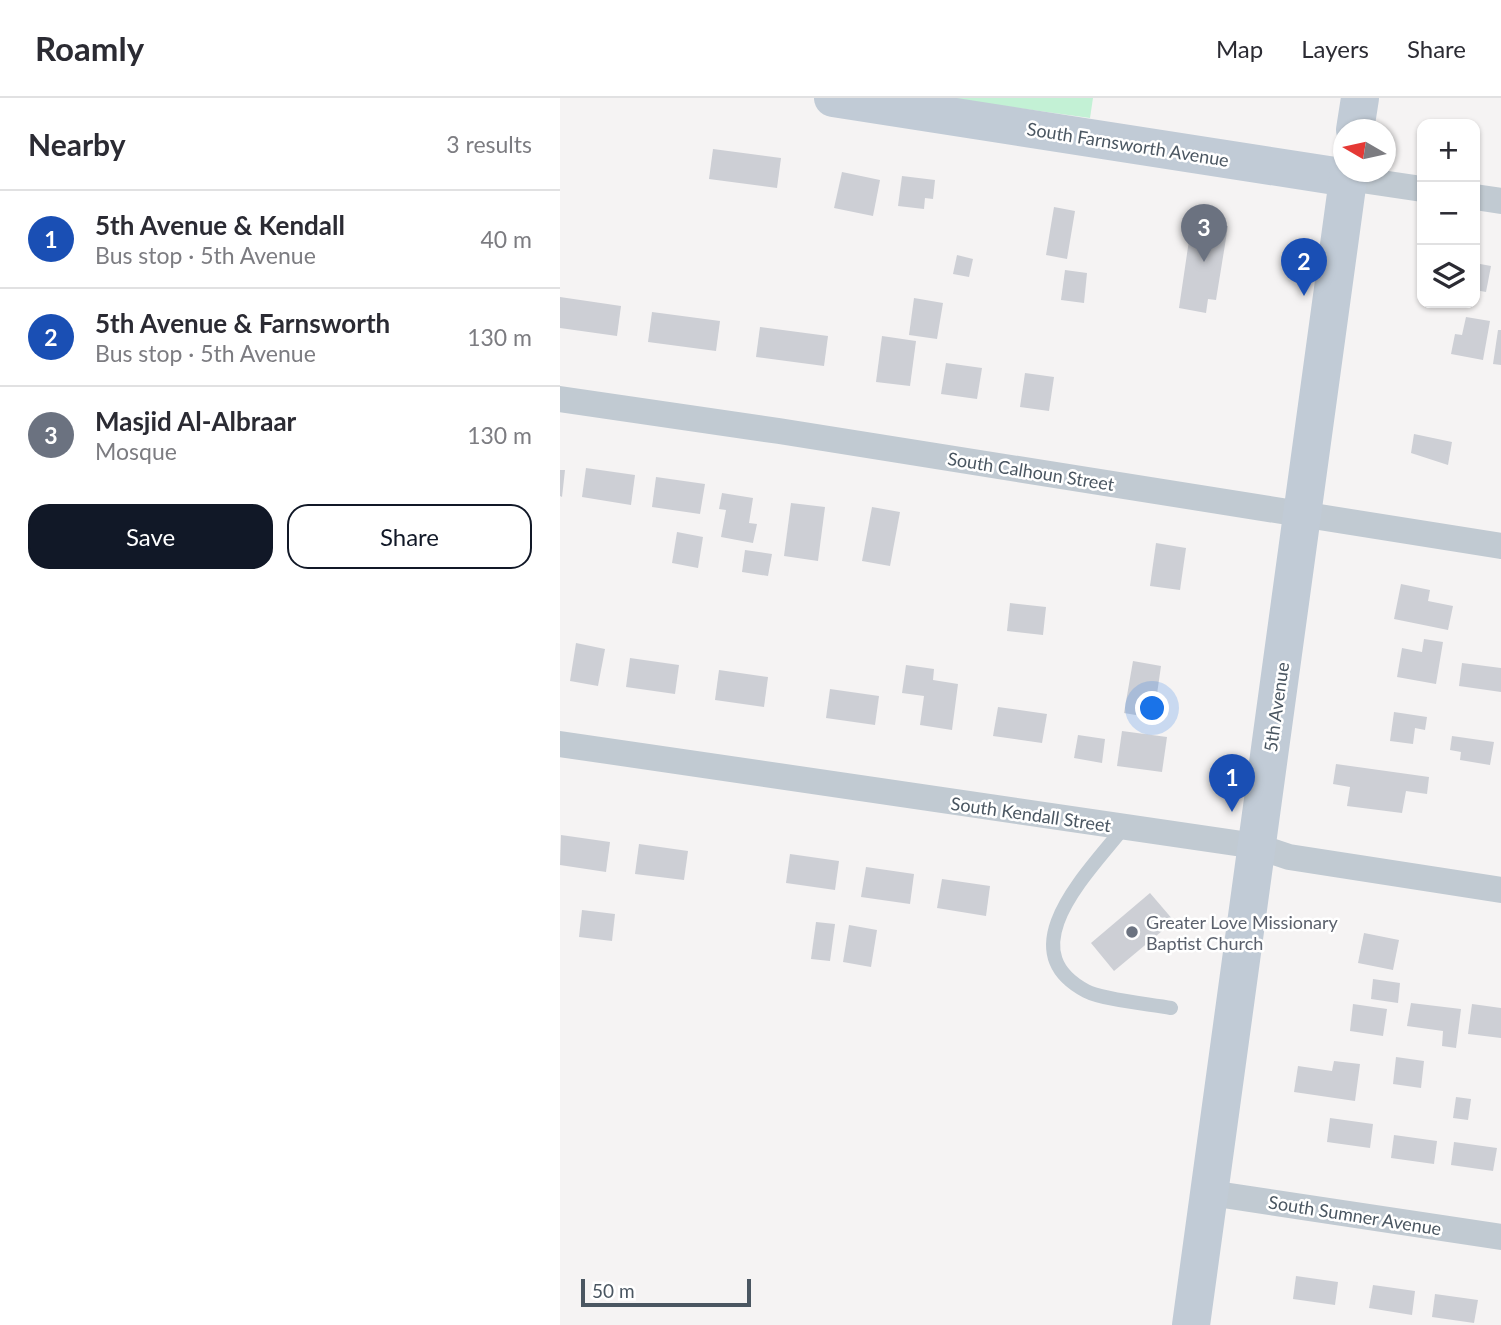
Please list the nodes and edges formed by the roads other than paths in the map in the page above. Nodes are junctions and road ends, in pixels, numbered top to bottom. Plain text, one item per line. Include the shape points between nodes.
1 (833, 98) edge
2 (1360, 98) edge
3 (1357, 119) edge
4 (1333, 173) edge
5 (1348, 182) edge
6 (1386, 182) edge
7 (1417, 188) edge
8 (1480, 198) edge
9 (1501, 201) edge
10 (560, 399) edge
11 (1302, 515) junction
12 (1501, 546) edge
13 (560, 744) edge
14 (1124, 827) junction
15 (1256, 846) junction
16 (1501, 890) edge
17 (1171, 1008) dead end
18 (1210, 1193) junction
19 (1501, 1237) edge
20 (1191, 1325) edge

1 - 4 street, South Farnsworth Avenue
2 - 3 street
5 - 11 street, 5th Avenue
6 - 7 street, South Farnsworth Avenue
8 - 9 street
10 - 11 street, South Calhoun Street
11 - 12 street, South Calhoun Street
11 - 15 street, 5th Avenue
13 - 14 street, South Kendall Street
14 - 15 street, South Kendall Street
14 - 17 lane via 1060,911 1051,937 1058,965 1088,993
15 - 16 street, South Kendall Street via 1289,857
15 - 18 street, 5th Avenue
18 - 19 street, South Sumner Avenue
18 - 20 street, 5th Avenue

